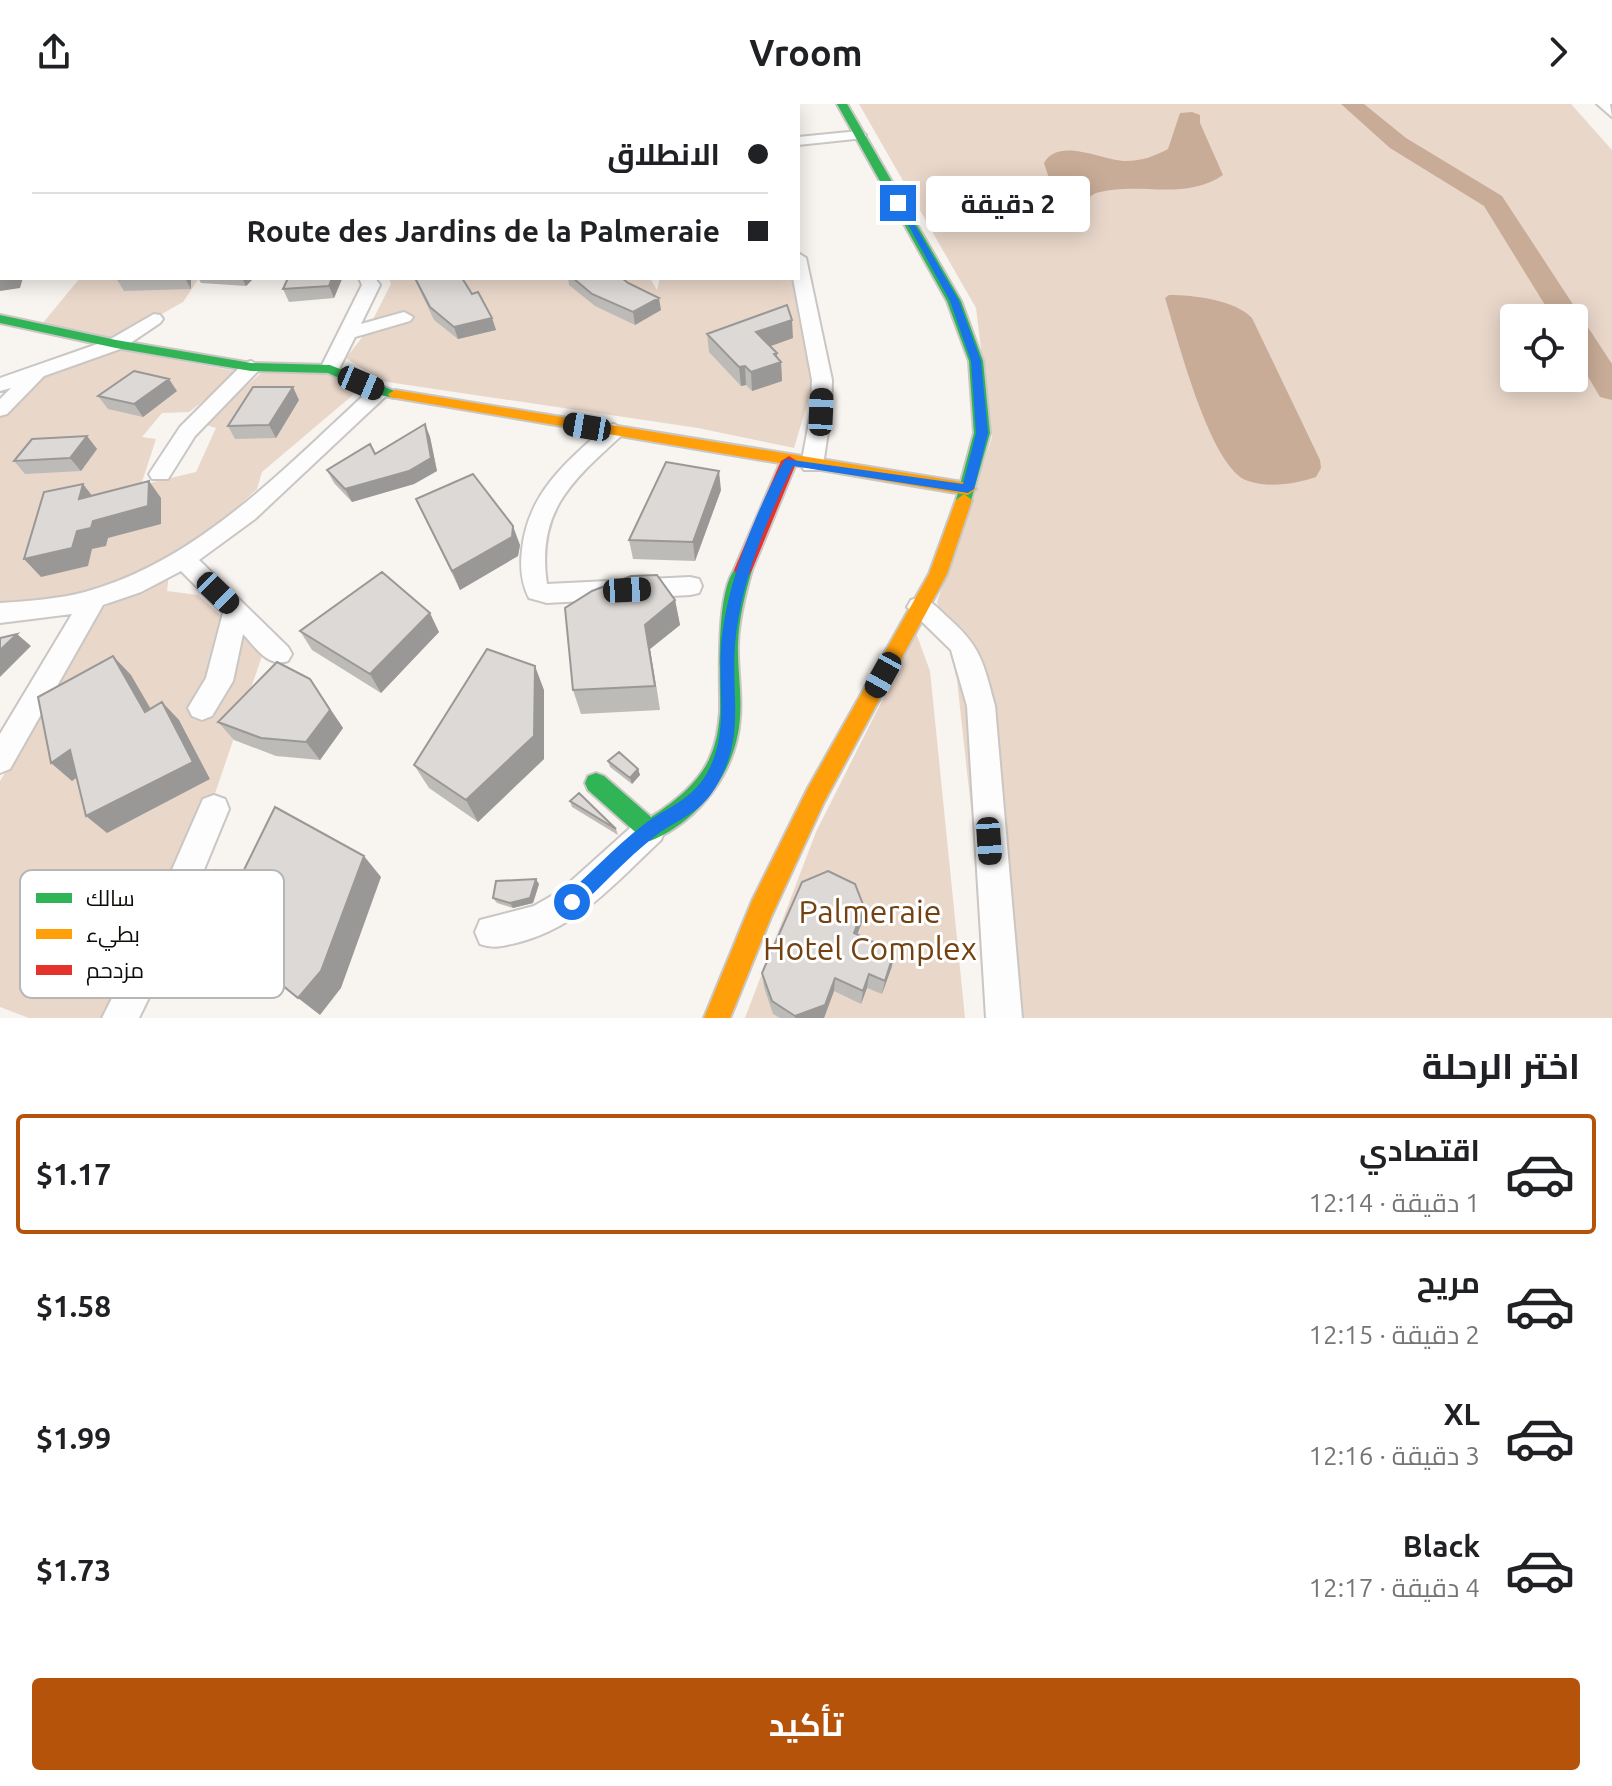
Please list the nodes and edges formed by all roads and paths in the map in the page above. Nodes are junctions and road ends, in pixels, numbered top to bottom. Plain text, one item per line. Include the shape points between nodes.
1 (842, 104) edge
2 (1603, 104) edge
3 (1612, 113) edge
4 (859, 135) junction
5 (800, 141) edge
6 (800, 268) edge
7 (368, 280) edge
8 (404, 317) dead end
9 (0, 319) edge
10 (154, 319) dead end
11 (348, 333) junction
12 (116, 344) junction
13 (251, 367) junction
14 (330, 369) junction
15 (38, 371) junction
16 (0, 385) edge
17 (380, 391) junction
18 (0, 410) edge
19 (614, 431) junction
20 (789, 461) junction
21 (812, 465) junction
22 (160, 474) dead end
23 (968, 489) junction
24 (182, 557) junction
25 (690, 586) dead end
26 (94, 599) junction
27 (920, 607) junction
28 (236, 611) junction
29 (0, 613) edge
30 (279, 654) dead end
31 (202, 708) dead end
32 (0, 760) edge
33 (596, 783) dead end
34 (214, 809) dead end
35 (650, 830) junction
36 (188, 870) edge
37 (492, 932) dead end
38 (130, 998) edge
39 (120, 1018) edge
40 (717, 1018) edge
41 (1004, 1018) edge

1 - 4 street
2 - 3 street
4 - 5 street
4 - 23 street via 968,335 976,361 982,433
6 - 21 street via 822,380
7 - 11 street via 371,285
8 - 11 street
9 - 12 street
10 - 12 street
11 - 14 street
12 - 13 street
12 - 15 street
13 - 14 street
13 - 22 street via 187,432
14 - 17 street
15 - 16 street
15 - 18 street
17 - 19 street
17 - 24 street via 262,500
19 - 20 street
19 - 25 street via 544,503 537,523 534,583 547,594
20 - 21 street
20 - 35 street via 765,511 735,599 725,750 709,784 681,813
21 - 23 street
23 - 27 street via 938,574
24 - 26 street
24 - 28 street
26 - 29 street
26 - 32 street
27 - 40 street via 816,795
27 - 41 street via 961,644 981,706
28 - 30 street
28 - 31 street via 219,681
33 - 35 street
34 - 36 street
35 - 37 street via 572,902 539,921
38 - 39 street

